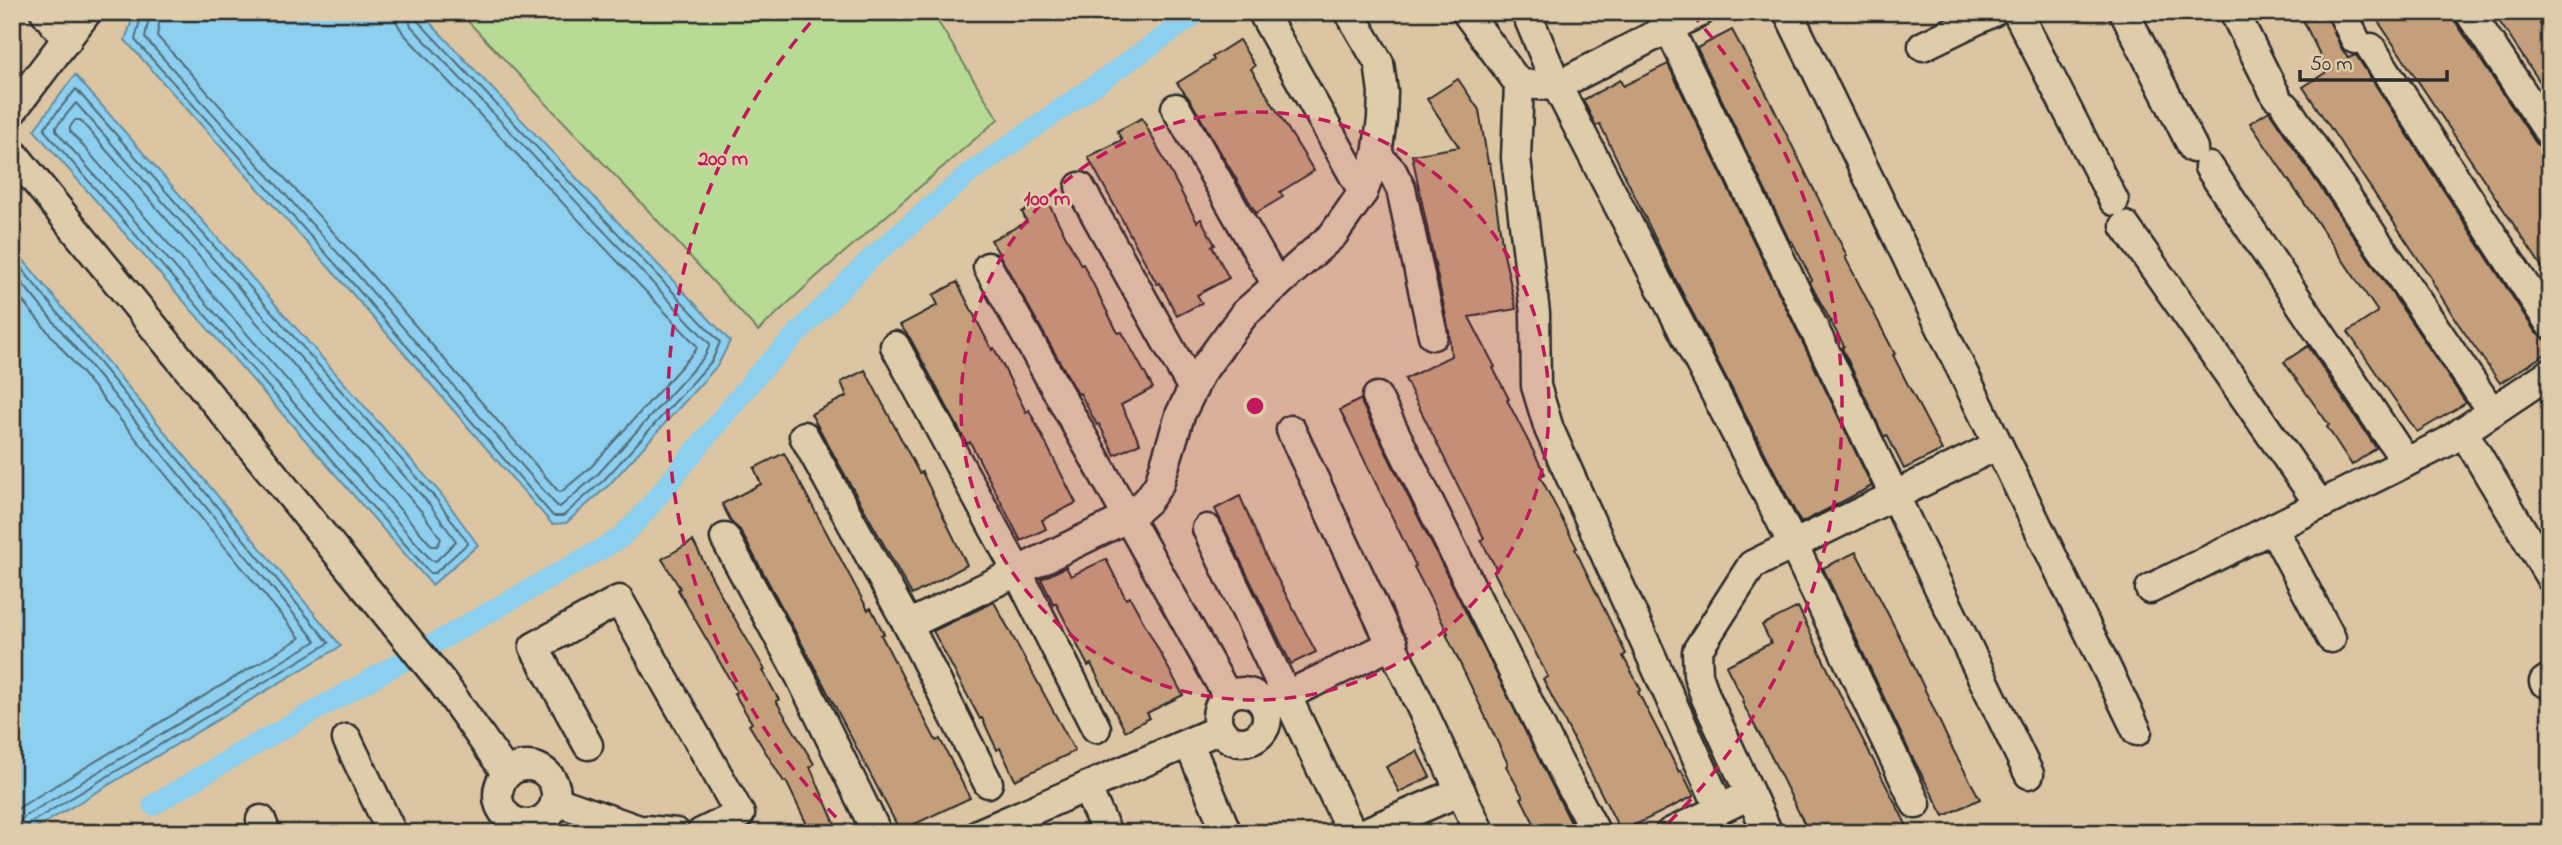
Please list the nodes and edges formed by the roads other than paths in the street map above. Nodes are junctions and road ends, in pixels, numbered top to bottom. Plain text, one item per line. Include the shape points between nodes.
1 (44, 12) edge
2 (87, 12) edge
3 (1349, 12) edge
4 (1466, 12) edge
5 (1526, 12) edge
6 (1700, 12) edge
7 (1788, 12) edge
8 (1993, 12) edge
9 (2017, 12) edge
10 (2124, 12) edge
11 (2234, 12) edge
12 (2342, 12) edge
13 (2469, 12) edge
14 (1265, 17) dead end
15 (1665, 20) edge
16 (67, 40) junction
17 (1923, 46) dead end
18 (1518, 83) junction
19 (1557, 86) junction
20 (1176, 108) dead end
21 (12, 111) edge
22 (2550, 134) edge
23 (12, 152) edge
24 (1377, 155) junction
25 (1080, 187) dead end
26 (1363, 192) junction
27 (988, 267) dead end
28 (1277, 285) junction
29 (2550, 324) edge
30 (1433, 335) dead end
31 (895, 346) dead end
32 (2550, 373) edge
33 (1193, 389) junction
34 (1377, 397) dead end
35 (2492, 412) junction
36 (1292, 430) dead end
37 (2463, 431) junction
38 (804, 436) dead end
39 (1998, 444) junction
40 (2406, 463) junction
41 (1894, 495) junction
42 (2320, 505) junction
43 (1129, 517) junction
44 (2273, 528) junction
45 (1207, 529) dead end
46 (725, 538) dead end
47 (1794, 544) junction
48 (1017, 571) junction
49 (2550, 577) edge
50 (2150, 589) dead end
51 (908, 625) junction
52 (2331, 638) dead end
53 (1393, 644) junction
54 (1227, 695) junction
55 (1276, 701) junction
56 (1096, 728) dead end
57 (1220, 729) junction
58 (2137, 731) dead end
59 (346, 739) dead end
60 (1189, 744) junction
61 (588, 745) dead end
62 (507, 774) junction
63 (2029, 774) dead end
64 (988, 783) dead end
65 (1086, 787) junction
66 (1461, 791) junction
67 (1749, 795) junction
68 (556, 801) junction
69 (1916, 804) dead end
70 (1720, 809) junction
71 (530, 829) edge
72 (647, 832) edge
73 (984, 832) edge
74 (392, 833) edge
75 (676, 833) edge
76 (701, 833) edge
77 (877, 833) edge
78 (1107, 833) edge
79 (1227, 833) edge
80 (1352, 833) edge
81 (1364, 833) edge
82 (1480, 833) edge
83 (1596, 833) edge
84 (1670, 833) edge
85 (1768, 833) edge

1 - 16 street
2 - 16 street
3 - 24 street via 1378,64 1383,92
4 - 18 street
5 - 19 street
6 - 15 street
7 - 39 street
8 - 17 street
9 - 42 street via 2120,213
10 - 40 street via 2201,158
11 - 35 street via 2281,102
12 - 29 street
13 - 22 street
14 - 26 street
15 - 19 street
15 - 41 street
16 - 21 street
18 - 19 street
18 - 70 street via 1516,158 1535,313 1536,386 1549,429
19 - 47 street
20 - 28 street
23 - 62 street via 442,682
24 - 26 street
24 - 30 street via 1401,189
25 - 33 street
26 - 28 street via 1333,235
27 - 43 street
28 - 33 street via 1245,313
31 - 48 street
32 - 35 street
33 - 43 street via 1159,484
34 - 83 street
35 - 37 street
36 - 53 street
37 - 40 street
37 - 49 street
38 - 51 street
39 - 41 street
39 - 58 street
40 - 42 street
41 - 47 street
41 - 63 street
42 - 44 street
43 - 48 street
43 - 54 street
44 - 50 street
44 - 52 street
45 - 55 street
46 - 77 street
47 - 67 street via 1752,565 1697,651 1698,675 1706,698
47 - 69 street
48 - 51 street
48 - 56 street
51 - 64 street
53 - 55 street
53 - 66 street
54 - 55 street via 1241,691
54 - 57 street via 1218,706
55 - 57 street via 1262,733 1250,742 1235,742
55 - 80 street
57 - 60 street
59 - 74 street
60 - 65 street
60 - 79 street
61 - 76 street via 534,647 619,600 740,814
62 - 68 street via 520,766 539,768 554,782
62 - 71 street via 499,785 499,804 510,820
65 - 73 street
65 - 78 street
66 - 81 street
66 - 82 street
67 - 70 street
67 - 85 street
68 - 71 street via 547,818
68 - 72 street
70 - 84 street
72 - 75 street

